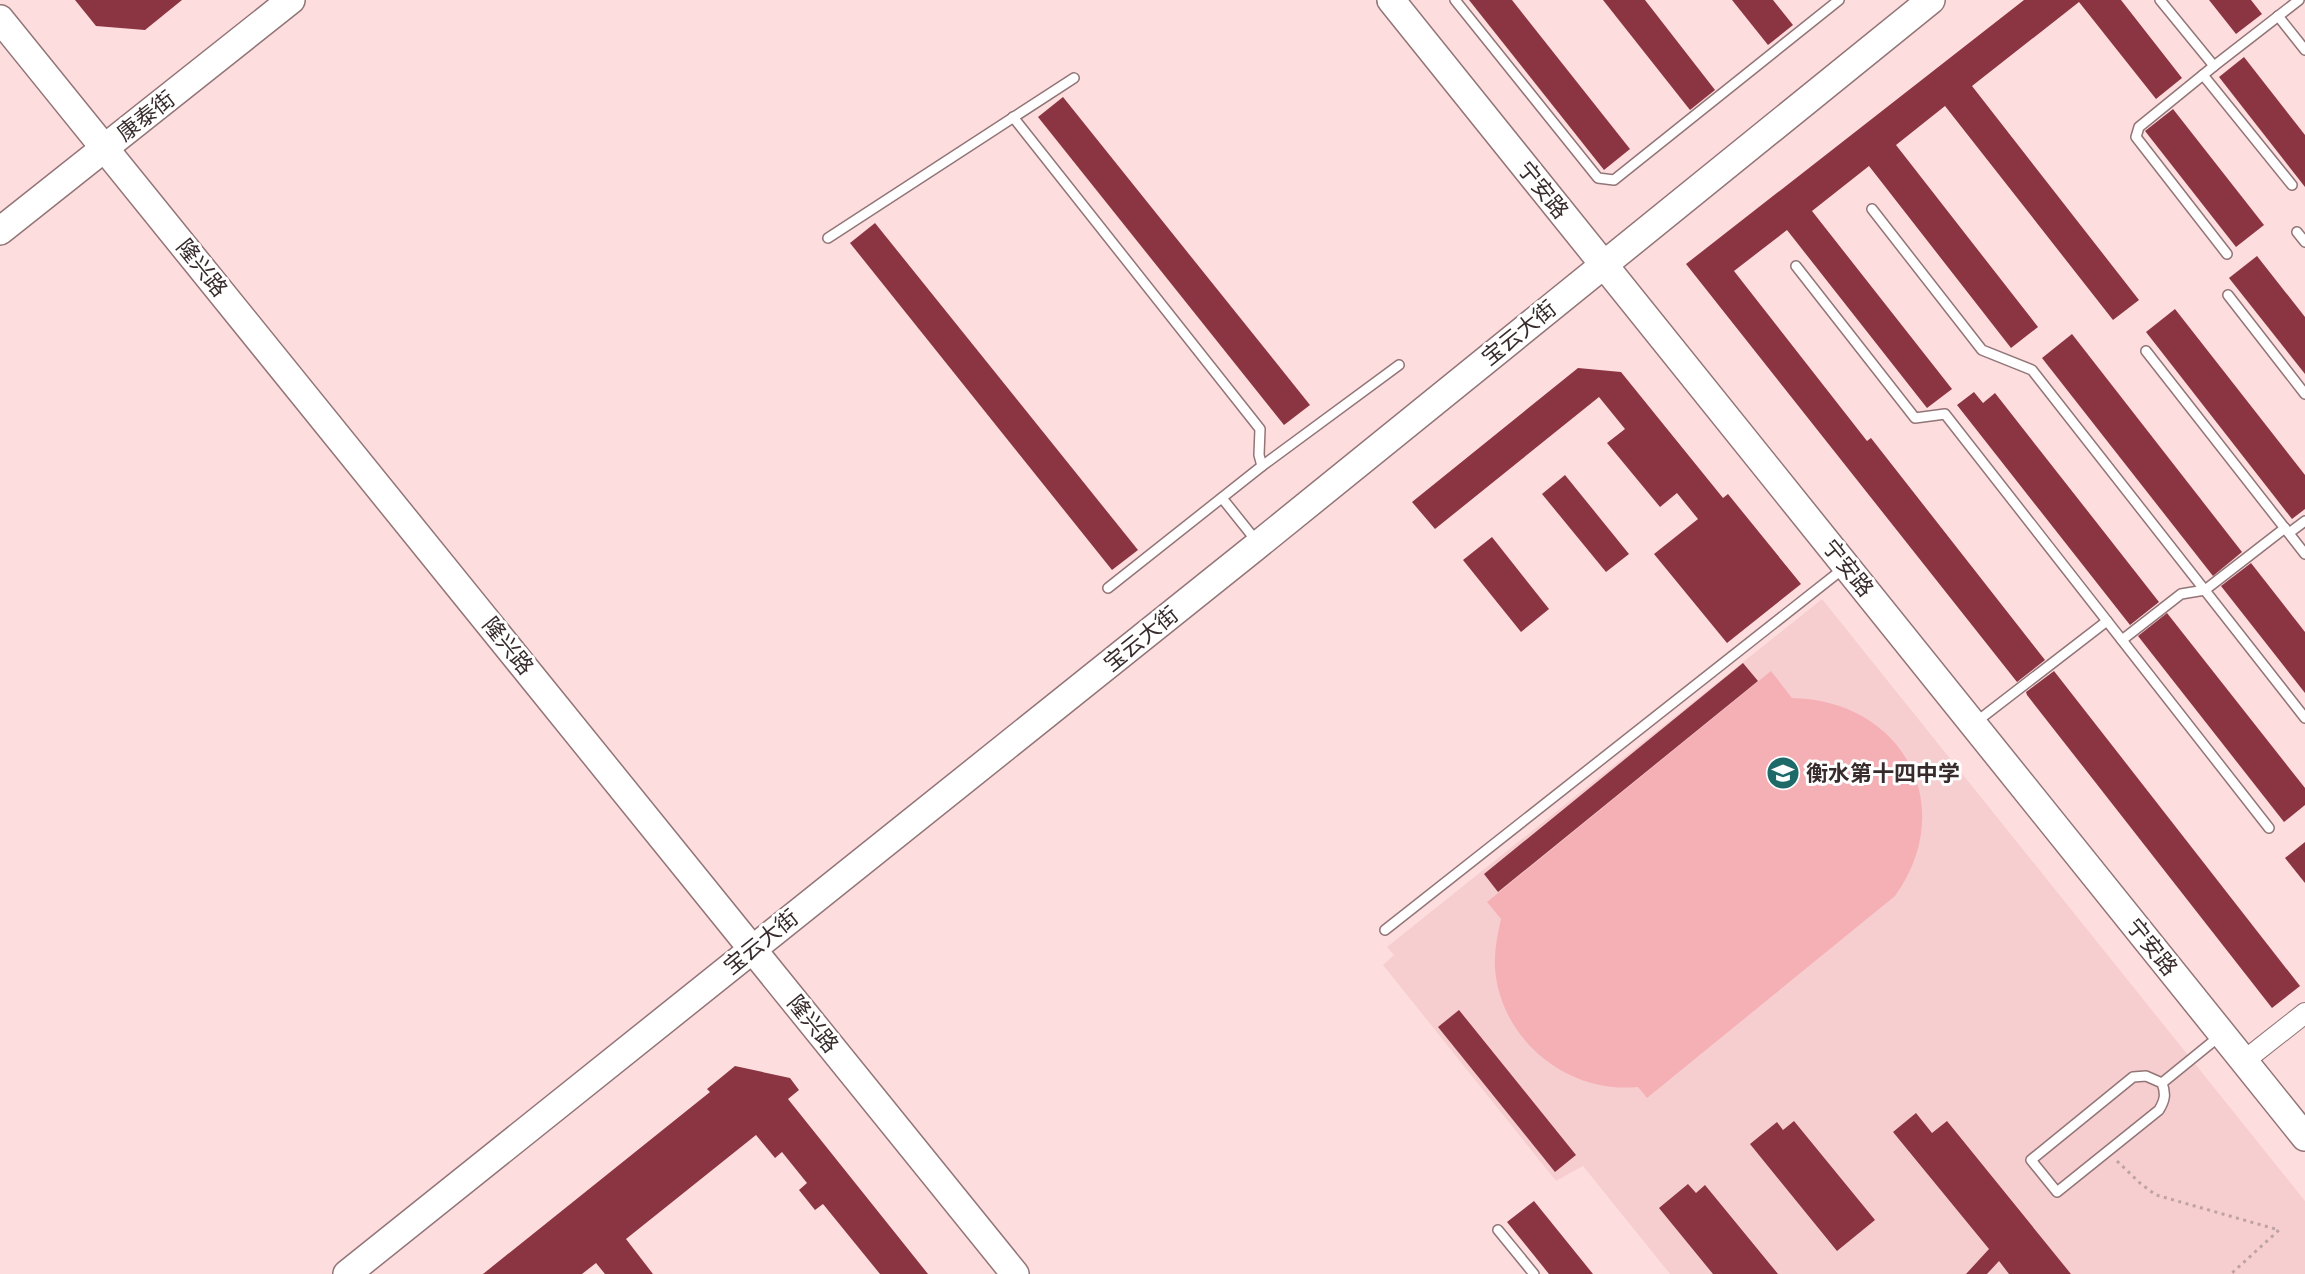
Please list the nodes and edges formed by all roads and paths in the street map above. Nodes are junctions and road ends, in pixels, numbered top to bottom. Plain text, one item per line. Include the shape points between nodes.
1 (291, 0) edge
2 (1391, 0) edge
3 (1455, 0) edge
4 (1839, 0) edge
5 (1931, 0) edge
6 (2160, 0) edge
7 (2299, 0) edge
8 (2278, 16) junction
9 (0, 19) edge
10 (2305, 50) edge
11 (2214, 66) junction
12 (2203, 75) junction
13 (1074, 78) dead end
14 (1013, 117) junction
15 (105, 148) junction
16 (2292, 185) dead end
17 (1872, 209) dead end
18 (0, 231) edge
19 (2297, 232) dead end
20 (828, 238) dead end
21 (2305, 242) edge
22 (2227, 254) dead end
23 (1604, 265) junction
24 (1796, 266) dead end
25 (2228, 295) dead end
26 (2146, 351) dead end
27 (1399, 364) dead end
28 (2305, 393) edge
29 (1262, 466) junction
30 (1222, 498) junction
31 (2305, 521) edge
32 (2287, 531) junction
33 (1259, 544) junction
34 (2305, 554) edge
35 (1846, 566) junction
36 (1108, 588) dead end
37 (2205, 590) junction
38 (2107, 621) junction
39 (2122, 640) junction
40 (2305, 718) edge
41 (1973, 724) junction
42 (2269, 828) dead end
43 (1385, 930) dead end
44 (753, 949) junction
45 (2305, 1013) edge
46 (2222, 1034) junction
47 (2244, 1061) junction
48 (2162, 1083) junction
49 (2305, 1137) edge
50 (2107, 1151) junction
51 (1498, 1230) dead end
52 (347, 1274) edge
53 (1015, 1274) edge
54 (1534, 1274) edge
55 (2231, 1274) edge

1 - 15 street, 康泰街
2 - 23 street, 宁安路
3 - 4 lane via 1598,178 1614,180
5 - 23 street, 宝云大街
6 - 11 lane
7 - 8 lane
8 - 10 lane
8 - 11 lane
9 - 15 street, 隆兴路
11 - 12 lane
12 - 16 lane
12 - 22 lane via 2139,126 2136,137
13 - 14 lane
14 - 20 lane
14 - 29 lane via 1260,429
15 - 18 street, 康泰街
15 - 44 street, 隆兴路
17 - 37 lane via 1982,350 2032,370
19 - 21 lane
23 - 33 street, 宝云大街
23 - 35 street, 宁安路
24 - 38 lane via 1915,418 1945,414
25 - 28 lane
26 - 32 lane
27 - 29 lane
29 - 30 lane
30 - 33 lane
30 - 36 lane
31 - 32 lane
32 - 34 lane
32 - 37 lane
33 - 44 street, 宝云大街
35 - 41 street, 宁安路
35 - 43 lane
37 - 39 lane via 2181,594
37 - 40 lane
38 - 39 lane
38 - 41 lane
39 - 42 lane
41 - 46 street, 宁安路
44 - 52 street, 宝云大街
44 - 53 street, 隆兴路
45 - 47 street
46 - 47 street, 宁安路
46 - 48 lane
47 - 49 street, 宁安路
48 - 50 lane via 2164,1100 2159,1110
48 - 50 lane via 2146,1076 2133,1077 2031,1160 2057,1192
50 - 55 path via 2156,1195 2279,1230
51 - 54 lane

